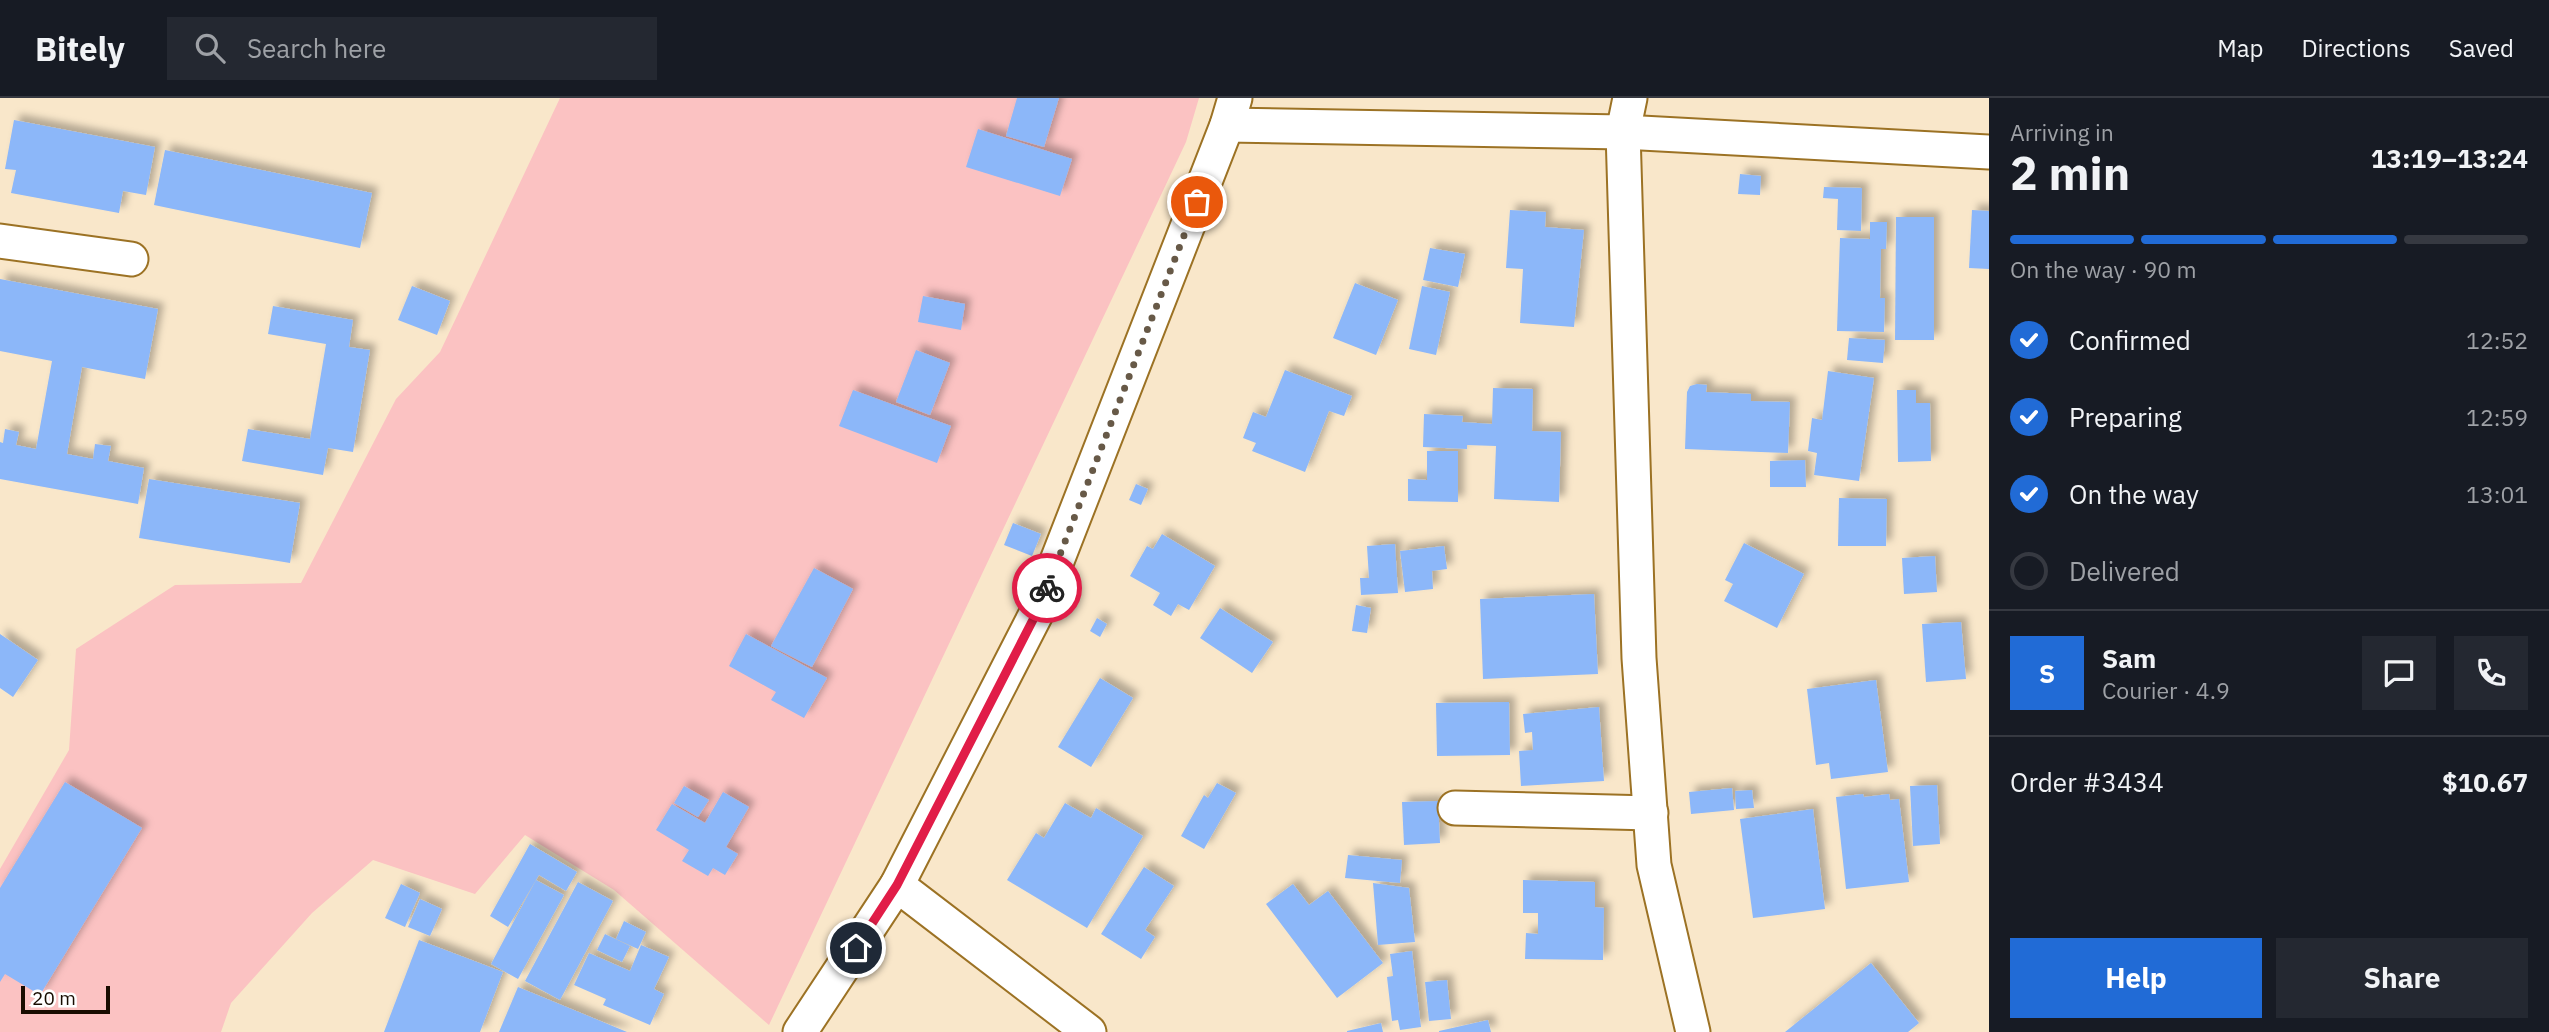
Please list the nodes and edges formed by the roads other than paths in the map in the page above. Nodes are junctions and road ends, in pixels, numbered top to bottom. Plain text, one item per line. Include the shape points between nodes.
1 (1630, 98) edge
2 (1231, 112) edge
3 (1623, 132) junction
4 (1989, 152) edge
5 (0, 241) edge
6 (131, 259) dead end
7 (1455, 808) dead end
8 (1651, 813) junction
9 (897, 885) junction
10 (800, 1032) edge
11 (1089, 1032) edge
12 (1693, 1032) edge

1 - 3 street
2 - 3 street
2 - 9 street via 1037,612
3 - 4 street
3 - 8 street via 1639,659
5 - 6 street
7 - 8 street
8 - 12 street via 1654,865
9 - 10 street
9 - 11 street

